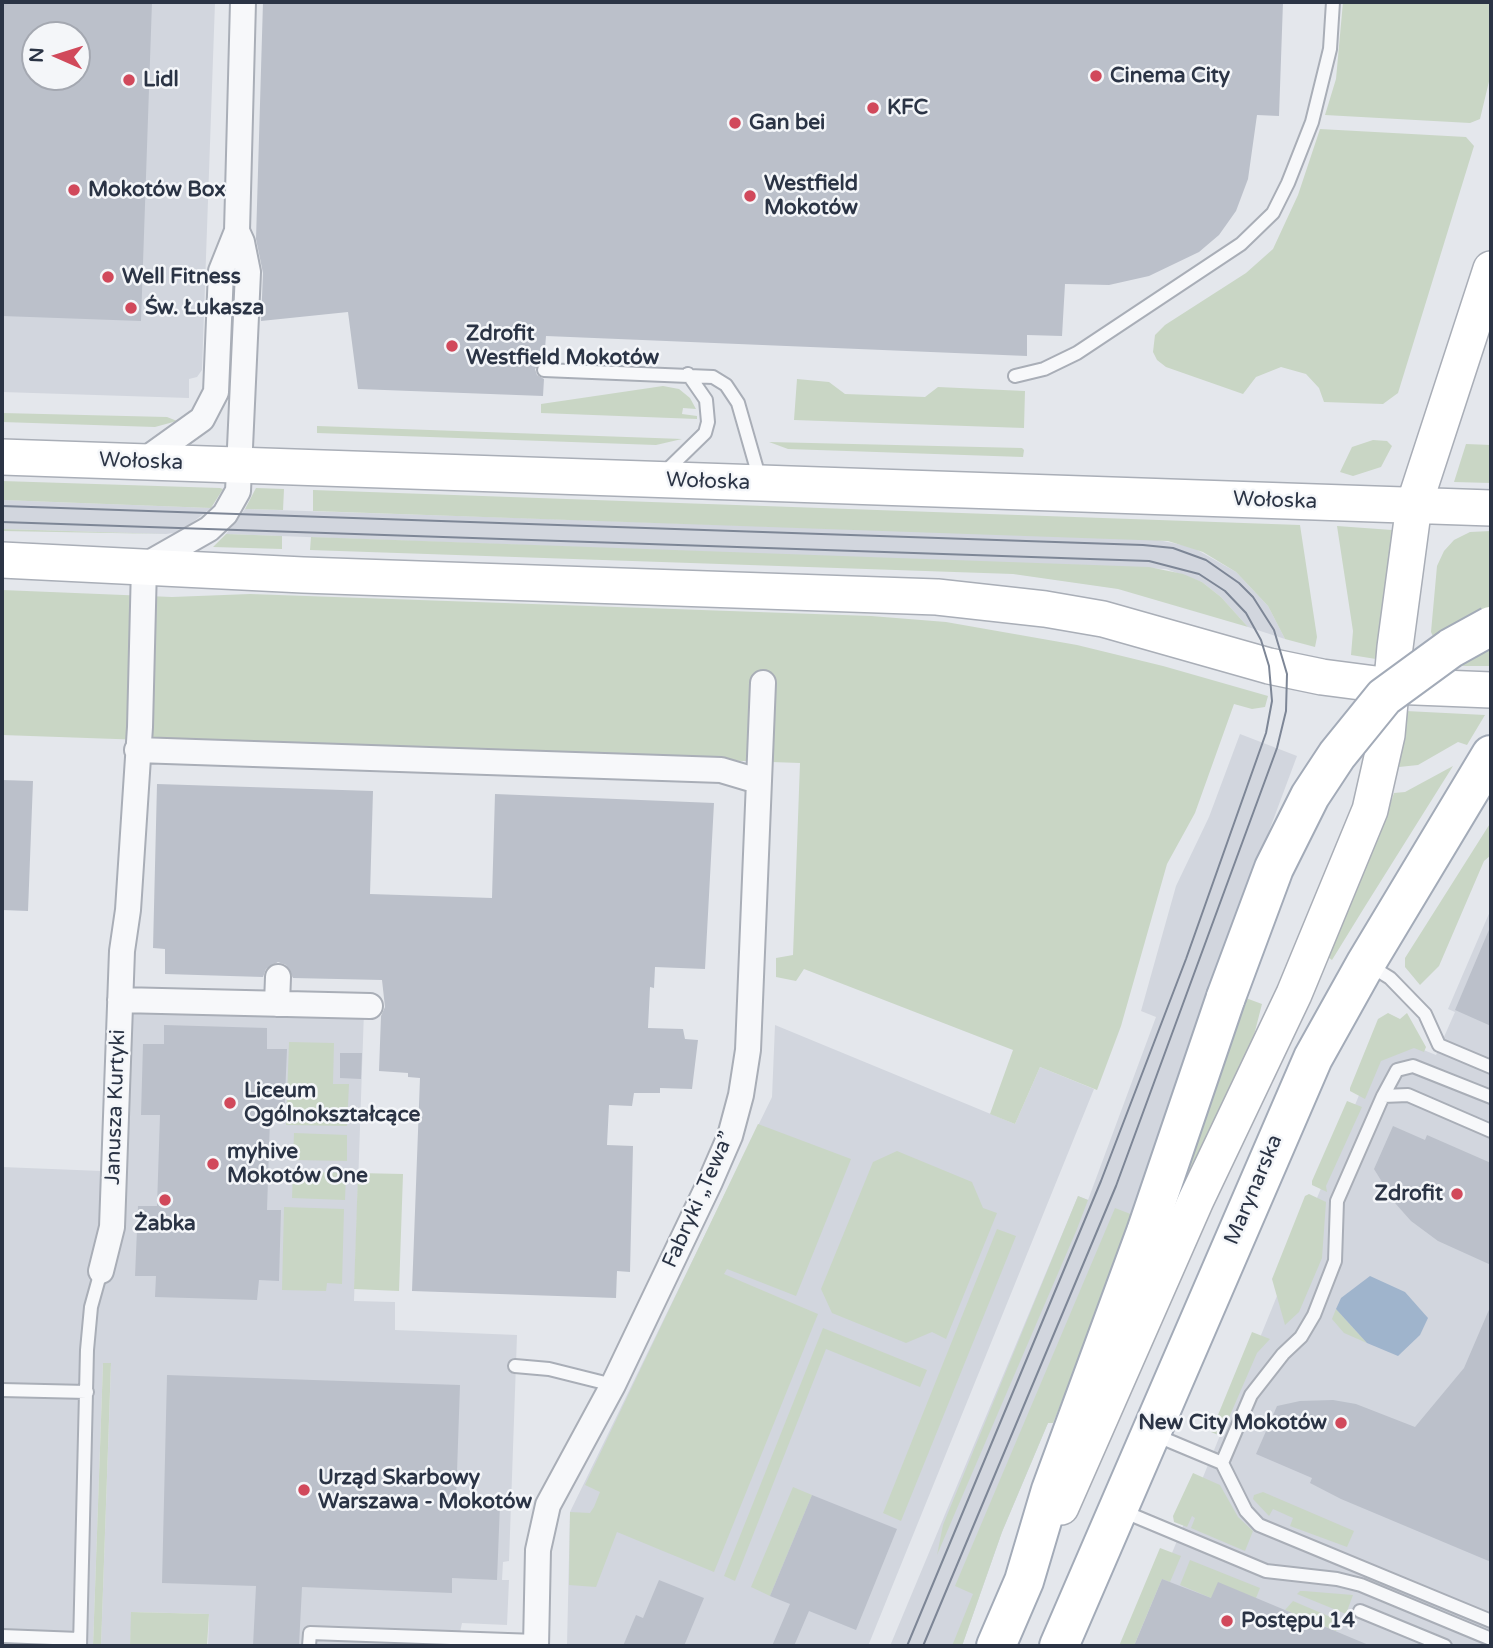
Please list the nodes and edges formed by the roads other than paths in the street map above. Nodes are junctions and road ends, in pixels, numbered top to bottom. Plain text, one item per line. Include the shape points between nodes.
1 (243, 2) edge
2 (1333, 2) edge
3 (237, 231) junction
4 (1491, 269) edge
5 (544, 370) dead end
6 (688, 374) junction
7 (1015, 376) dead end
8 (2, 457) edge
9 (142, 462) junction
10 (241, 465) junction
11 (656, 480) junction
12 (761, 484) junction
13 (1415, 505) junction
14 (1491, 508) edge
15 (2, 560) edge
16 (144, 566) junction
17 (1491, 626) edge
18 (763, 683) dead end
19 (1391, 686) junction
20 (1491, 690) edge
21 (137, 750) junction
22 (1491, 755) edge
23 (758, 781) junction
24 (1366, 963) junction
25 (278, 977) dead end
26 (120, 1000) junction
27 (277, 1003) junction
28 (370, 1006) dead end
29 (1491, 1067) edge
30 (1383, 1096) junction
31 (1491, 1097) edge
32 (1491, 1131) edge
33 (101, 1271) joint
34 (515, 1366) dead end
35 (613, 1385) junction
36 (2, 1390) edge
37 (87, 1392) junction
38 (1151, 1434) junction
39 (1222, 1463) junction
40 (1118, 1510) junction
41 (1024, 1581) junction
42 (1360, 1611) dead end
43 (1491, 1621) edge
44 (2, 1636) edge
45 (1491, 1639) edge
46 (80, 1642) edge
47 (536, 1644) edge
48 (309, 1646) edge
49 (996, 1646) edge
50 (1059, 1646) edge
51 (1445, 1646) edge

1 - 3 street
2 - 7 lane via 1330,49 1312,122 1273,213 1241,244 1077,353 1044,369
3 - 9 street via 217,289 218,384 214,401 202,419
3 - 10 street via 248,272
4 - 13 main road
5 - 6 lane
6 - 11 lane via 706,400 705,433
6 - 12 lane via 726,384 738,403
8 - 9 main road, Wołoska
9 - 10 main road, Wołoska
10 - 11 main road, Wołoska
10 - 16 street via 238,491 225,514 209,529
11 - 12 main road, Wołoska
12 - 13 main road, Wołoska
13 - 14 main road, Wołoska
13 - 19 main road
15 - 16 main road
16 - 19 main road via 937,597 1103,619 1289,671
16 - 21 street, Janusza Kurtyki
17 - 41 main road, bridge via 1451,648 1384,697 1310,796 1274,868 1055,1478
18 - 23 street, Fabryki „Tewa”
19 - 20 main road
19 - 41 main road via 1384,756 1370,810 1335,897 1099,1426
21 - 23 street via 721,770
21 - 26 street, Janusza Kurtyki
22 - 24 main road, Marynarska
23 - 35 street, Fabryki „Tewa” via 748,1050 741,1095 720,1161
24 - 29 lane via 1390,978 1425,1013 1439,1045
24 - 38 main road, Marynarska via 1283,1123
25 - 27 street
26 - 27 street
26 - 33 street, Janusza Kurtyki via 112,1227
27 - 28 street
30 - 31 lane via 1397,1070 1413,1066
30 - 32 lane via 1408,1095
30 - 39 lane via 1337,1201 1335,1261 1314,1315 1251,1395
33 - 37 lane, Janusza Kurtyki via 92,1307
34 - 35 lane via 549,1369
35 - 47 street, Fabryki „Tewa” via 548,1505 538,1550
36 - 37 lane
37 - 46 lane, Janusza Kurtyki
38 - 39 lane
38 - 40 main road, Marynarska
39 - 43 lane via 1258,1525
40 - 45 lane via 1266,1571 1362,1585
40 - 50 main road, Marynarska
41 - 49 main road
42 - 51 lane
44 - 46 lane
47 - 48 lane via 310,1633

